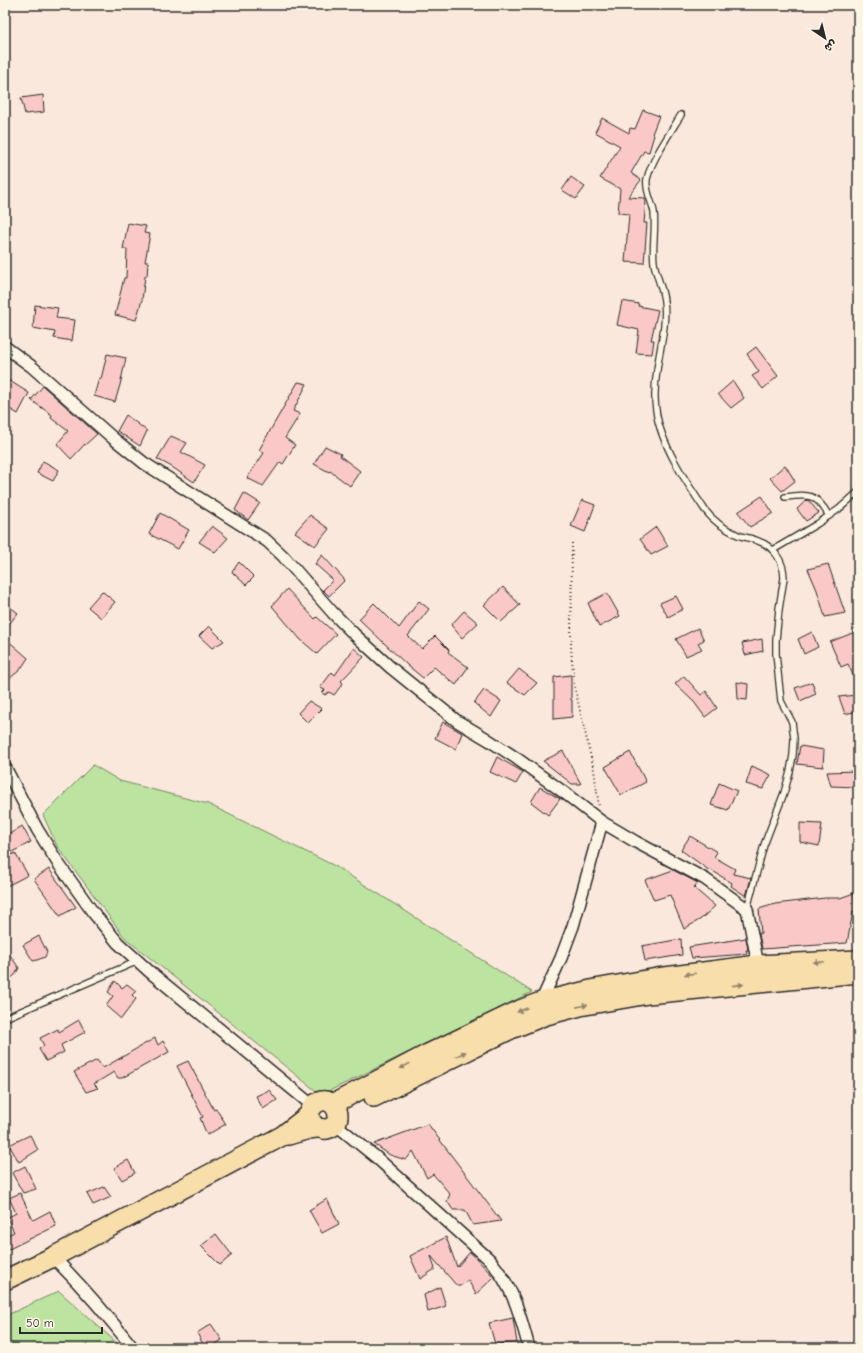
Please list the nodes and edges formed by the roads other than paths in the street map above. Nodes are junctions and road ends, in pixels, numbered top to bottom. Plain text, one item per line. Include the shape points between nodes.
1 (681, 115) dead end
2 (5, 347) edge
3 (858, 492) edge
4 (785, 497) dead end
5 (830, 516) junction
6 (773, 550) junction
7 (5, 767) edge
8 (602, 822) junction
9 (747, 909) junction
10 (858, 960) edge
11 (138, 961) junction
12 (758, 965) junction
13 (858, 973) edge
14 (541, 1002) junction
15 (5, 1018) edge
16 (324, 1115) junction
17 (53, 1257) junction
18 (5, 1280) edge
19 (133, 1348) edge
20 (529, 1348) edge

1 - 6 lane via 651,168 647,180 655,222 654,265 664,300 664,330 655,393 656,410 670,452 715,522 727,530 767,544
2 - 8 street via 31,366 144,463 267,541 333,614 431,701 457,721 487,738
3 - 5 lane
4 - 5 lane via 812,496 823,505
5 - 6 lane
6 - 9 lane via 780,558 784,572 776,654 780,696 792,722 794,749 784,793 764,845
7 - 11 street via 58,863 105,929
8 - 9 street via 705,878
8 - 14 street via 573,926
9 - 12 street
10 -> 12 highway
11 - 15 lane
11 - 16 street
12 -> 14 highway via 595,989
16 -> 13 highway via 546,1015 648,994
14 -> 16 highway via 428,1054
16 - 17 highway
16 - 20 street via 377,1158 490,1260 509,1287
17 - 18 highway
17 - 19 street via 83,1287

